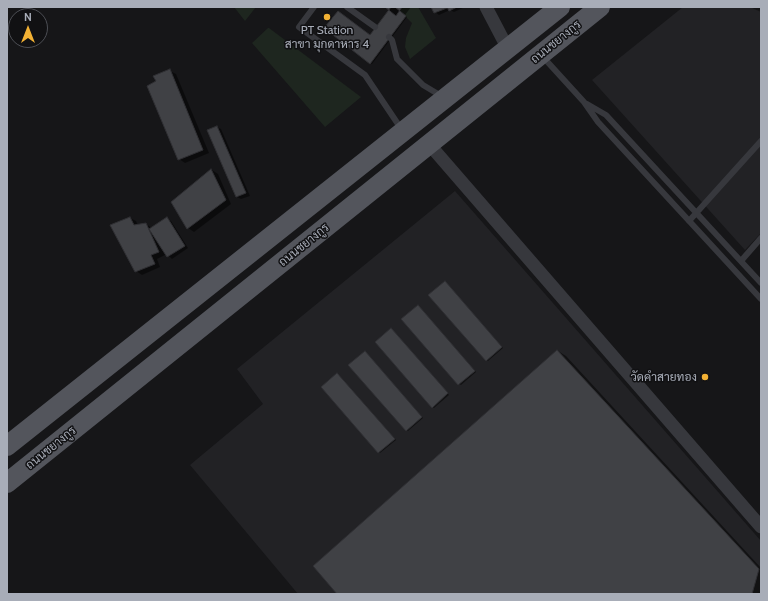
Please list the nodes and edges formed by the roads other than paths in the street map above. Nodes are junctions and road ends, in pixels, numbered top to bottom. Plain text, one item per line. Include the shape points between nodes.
1 (314, 7) edge
2 (347, 7) edge
3 (486, 7) edge
4 (560, 7) edge
5 (600, 7) edge
6 (376, 27) dead end
7 (390, 38) dead end
8 (508, 49) junction
9 (541, 54) junction
10 (446, 98) junction
11 (584, 102) junction
12 (404, 133) junction
13 (761, 141) edge
14 (429, 144) junction
15 (696, 213) junction
16 (689, 221) junction
17 (761, 238) edge
18 (741, 261) junction
19 (761, 283) edge
20 (761, 300) edge
21 (7, 446) edge
22 (7, 483) edge
23 (761, 527) edge

1 - 12 lane via 299,27 365,75
2 - 6 lane
3 - 8 street
4 - 8 main road, ถนนชยางกูร
5 - 9 main road, ถนนชยางกูร
7 - 10 lane via 397,59 423,85
8 - 10 main road, ถนนชยางกูร
9 - 11 lane
9 - 14 main road, ถนนชยางกูร
10 - 12 main road, ถนนชยางกูร
11 - 15 lane via 606,115
11 - 16 lane via 598,122
12 - 21 main road, ถนนชยางกูร
13 - 15 lane
14 - 22 main road, ถนนชยางกูร
14 - 23 street
15 - 16 lane
15 - 18 lane
16 - 20 lane
17 - 18 lane
18 - 19 lane

